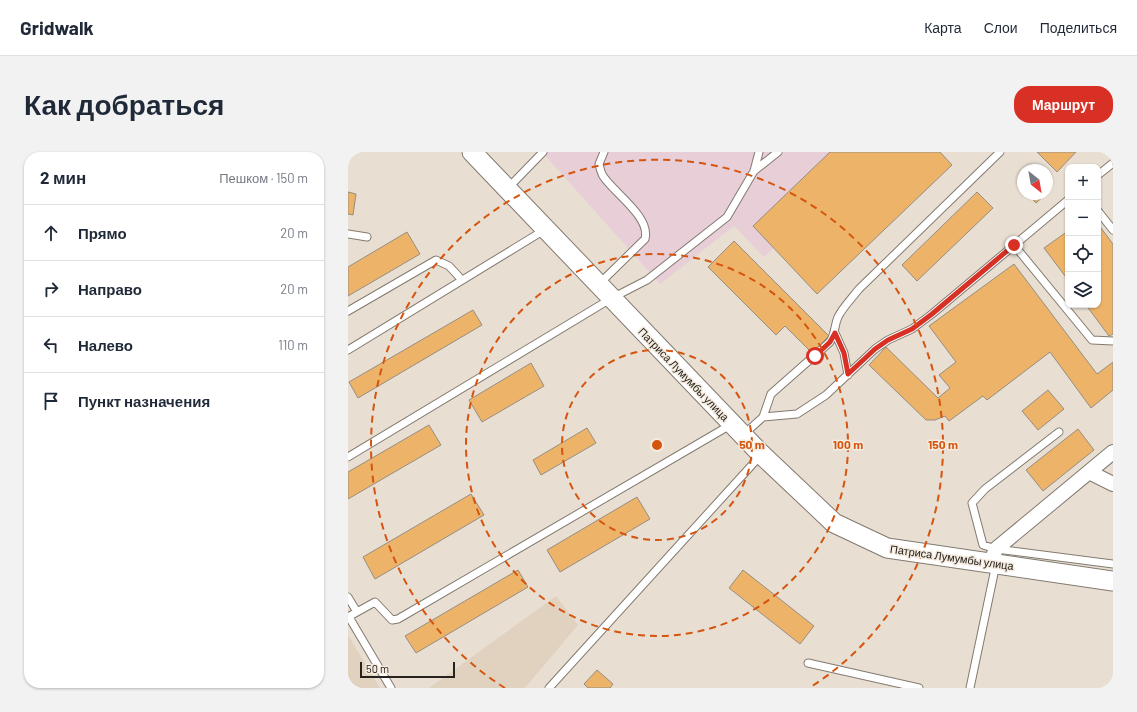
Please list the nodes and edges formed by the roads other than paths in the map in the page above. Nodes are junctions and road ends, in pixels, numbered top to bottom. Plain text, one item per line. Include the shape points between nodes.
1 (472, 152) edge
2 (543, 152) edge
3 (604, 152) edge
4 (759, 152) edge
5 (778, 152) edge
6 (1000, 152) edge
7 (1113, 163) edge
8 (754, 171) junction
9 (1101, 173) edge
10 (507, 188) junction
11 (1065, 202) edge
12 (1101, 215) edge
13 (546, 229) junction
14 (1113, 230) edge
15 (348, 234) edge
16 (366, 237) dead end
17 (1014, 245) junction
18 (462, 280) junction
19 (598, 284) junction
20 (612, 298) junction
21 (348, 311) edge
22 (835, 333) junction
23 (1113, 341) edge
24 (348, 350) edge
25 (848, 374) junction
26 (763, 417) junction
27 (738, 430) junction
28 (1059, 432) dead end
29 (1113, 452) edge
30 (761, 454) junction
31 (348, 457) edge
32 (1089, 472) junction
33 (1113, 484) edge
34 (994, 559) junction
35 (1113, 564) edge
36 (1113, 581) edge
37 (348, 597) edge
38 (357, 612) junction
39 (348, 617) edge
40 (808, 663) dead end
41 (391, 688) edge
42 (549, 688) edge
43 (919, 688) edge
44 (970, 688) edge

1 - 10 street, Патриса Лумумбы улица
2 - 10 lane
3 - 19 lane via 599,164 602,175 643,221 646,233 645,239
4 - 8 lane
5 - 8 lane
6 - 22 lane via 859,289 843,308 837,319
7 - 9 lane
8 - 20 lane via 727,217 647,280
10 - 13 street, Патриса Лумумбы улица
11 - 17 lane
12 - 14 lane
13 - 18 lane
13 - 19 street, Патриса Лумумбы улица
15 - 16 lane
17 - 23 lane via 1092,340
17 - 25 lane via 932,314 912,329 875,349
18 - 21 lane via 448,266 436,260
18 - 24 lane
19 - 20 street, Патриса Лумумбы улица
20 - 27 street, Патриса Лумумбы улица
20 - 31 lane
22 - 25 lane via 844,353
22 - 26 lane via 830,342 771,394
25 - 26 lane via 826,395 797,414
26 - 27 lane
27 - 30 street, Патриса Лумумбы улица
27 - 38 lane via 398,620 392,620 375,602
28 - 34 lane via 985,489 972,503 983,545
29 - 32 street
30 - 34 street, Патриса Лумумбы улица via 834,523 887,548
30 - 42 lane
32 - 33 street
32 - 34 street
34 - 35 lane
34 - 36 street, Патриса Лумумбы улица
34 - 44 lane
37 - 38 lane
38 - 39 lane
39 - 41 lane
40 - 43 lane

